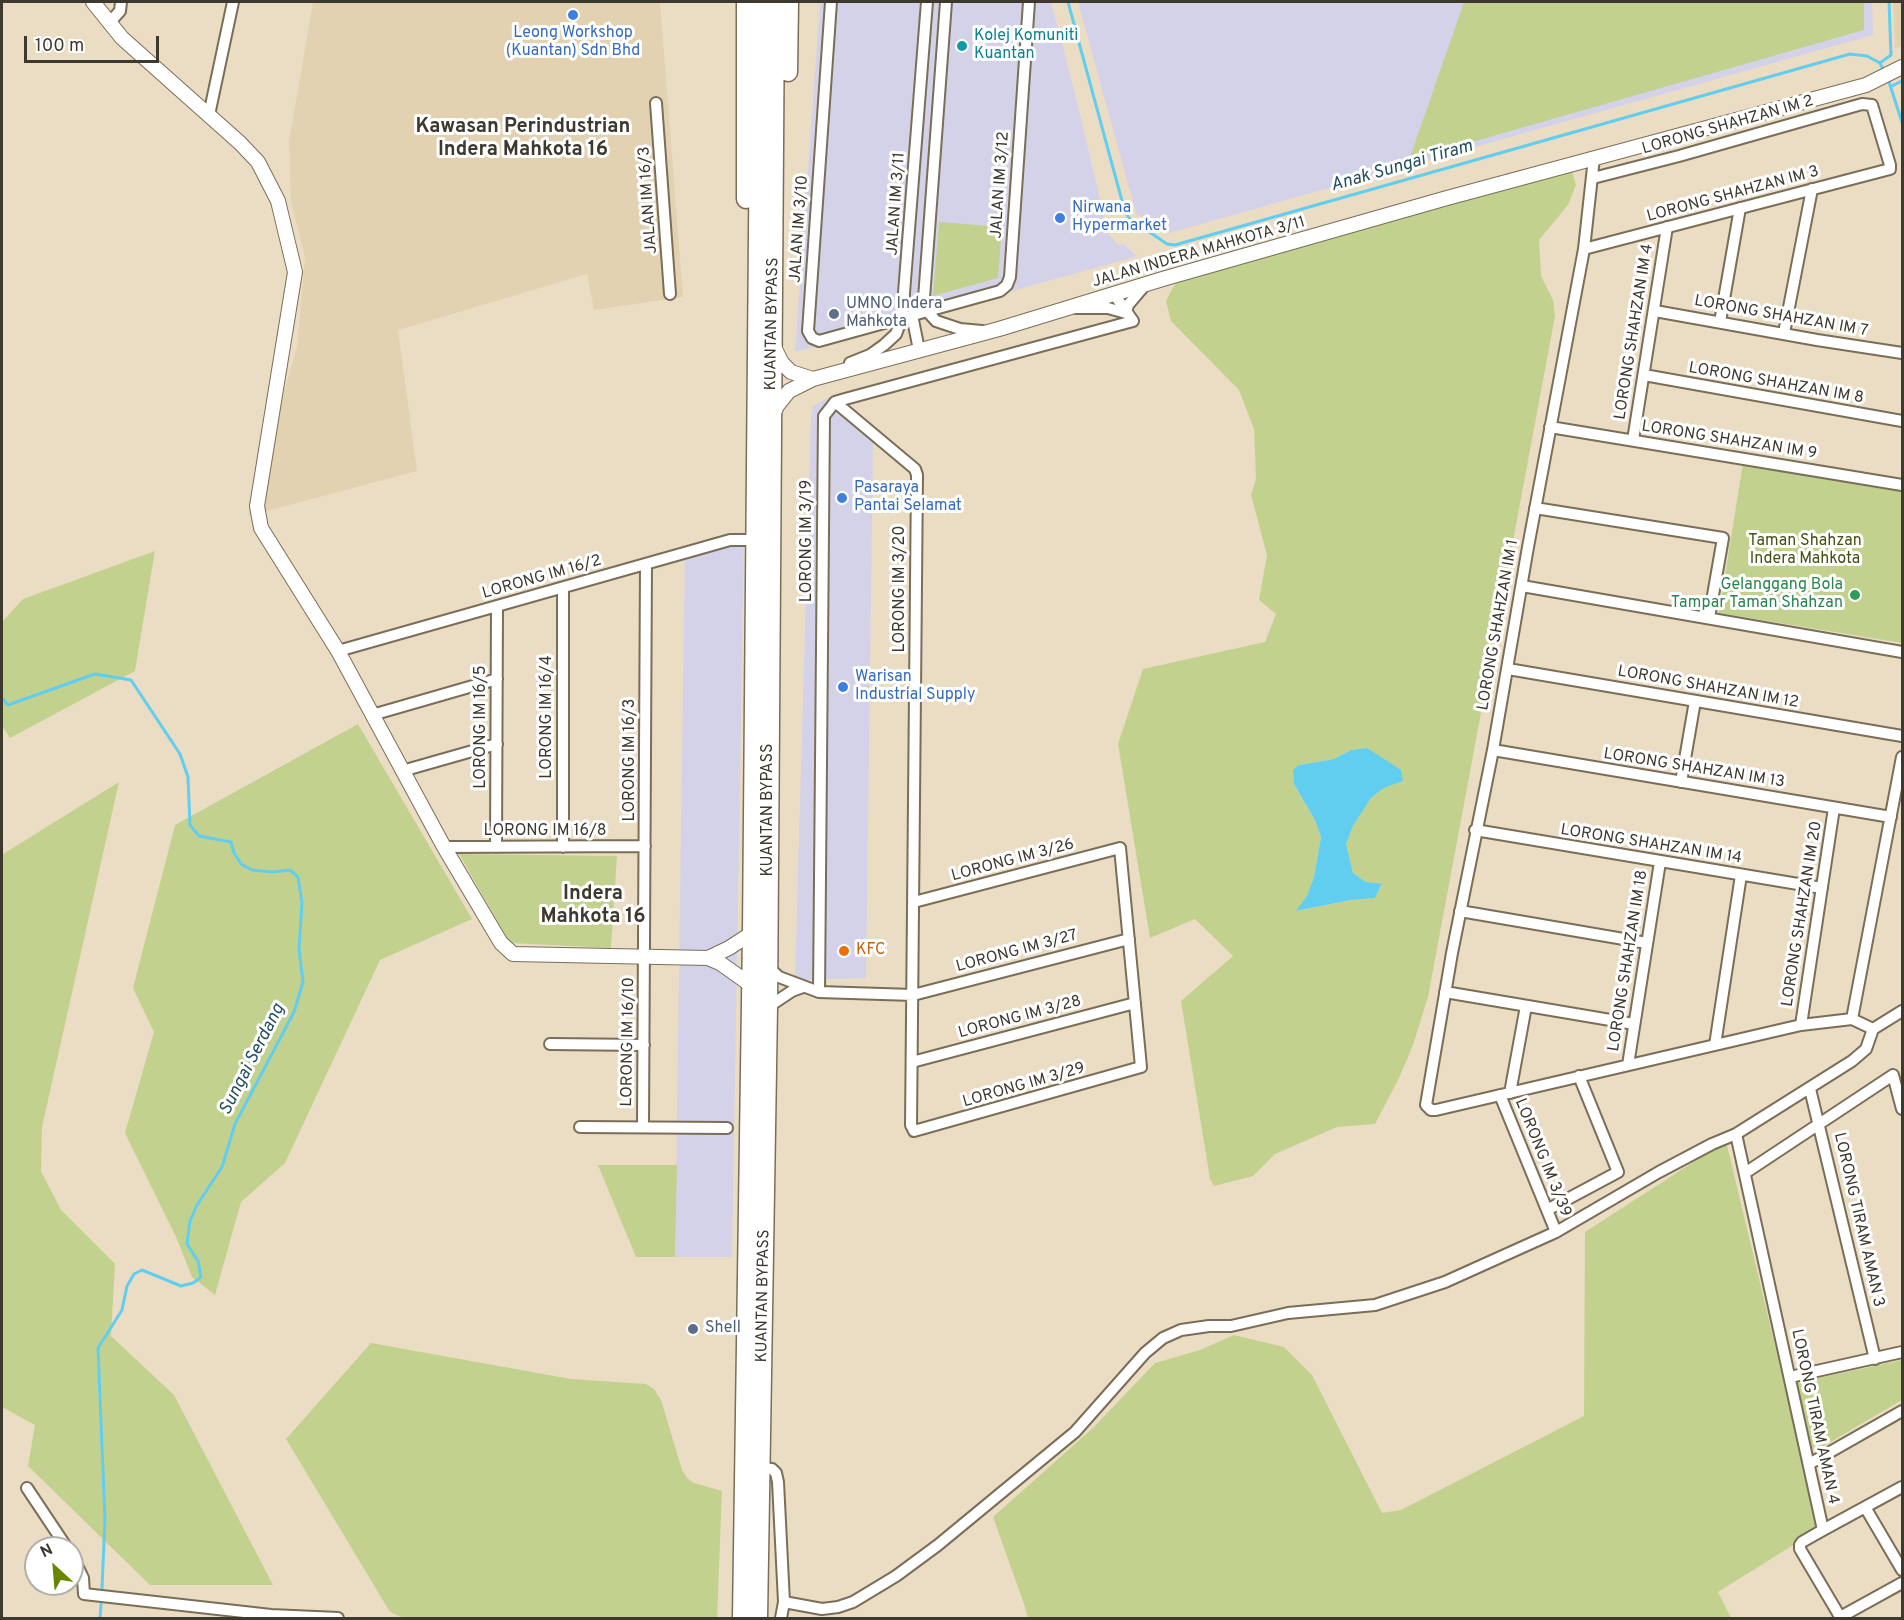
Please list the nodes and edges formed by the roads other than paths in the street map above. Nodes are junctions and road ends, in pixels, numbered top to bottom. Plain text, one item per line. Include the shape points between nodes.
1 (93, 2) edge
2 (121, 2) edge
3 (233, 2) edge
4 (746, 2) edge
5 (760, 2) edge
6 (775, 2) edge
7 (789, 2) edge
8 (831, 2) edge
9 (927, 2) edge
10 (946, 2) edge
11 (1029, 2) edge
12 (110, 23) junction
13 (1902, 67) edge
14 (920, 94) junction
15 (939, 95) junction
16 (656, 103) dead end
17 (209, 115) junction
18 (1594, 158) junction
19 (1890, 169) joint
20 (1593, 178) junction
21 (767, 189) junction
22 (1812, 189) junction
23 (1740, 208) junction
24 (1667, 227) junction
25 (775, 237) junction
26 (1584, 249) junction
27 (757, 260) junction
28 (1144, 285) junction
29 (670, 294) dead end
30 (1114, 294) junction
31 (1073, 307) junction
32 (927, 311) junction
33 (1655, 311) junction
34 (907, 316) junction
35 (1129, 317) junction
36 (1720, 322) junction
37 (999, 329) junction
38 (1784, 333) junction
39 (773, 345) junction
40 (919, 350) junction
41 (1902, 353) edge
42 (834, 373) junction
43 (1644, 375) junction
44 (813, 379) junction
45 (835, 402) junction
46 (771, 420) junction
47 (1902, 421) edge
48 (1550, 427) junction
49 (1633, 440) junction
50 (1902, 485) edge
51 (1536, 508) junction
52 (754, 540) junction
53 (646, 564) junction
54 (1522, 586) junction
55 (563, 588) junction
56 (497, 606) junction
57 (1709, 618) junction
58 (338, 651) junction
59 (1902, 652) edge
60 (1508, 669) junction
61 (497, 679) junction
62 (1695, 701) junction
63 (372, 716) junction
64 (1902, 736) edge
65 (497, 744) junction
66 (1493, 750) junction
67 (1902, 757) edge
68 (402, 771) junction
69 (1681, 782) junction
70 (1834, 808) junction
71 (1891, 817) junction
72 (1475, 831) junction
73 (645, 846) junction
74 (444, 847) junction
75 (496, 847) junction
76 (563, 847) junction
77 (1660, 862) junction
78 (1741, 875) junction
79 (1822, 888) junction
80 (914, 902) junction
81 (1460, 911) junction
82 (752, 933) junction
83 (1129, 939) junction
84 (1647, 943) junction
85 (645, 957) junction
86 (708, 958) junction
87 (769, 968) junction
88 (751, 985) junction
89 (803, 987) junction
90 (819, 992) junction
91 (1445, 992) junction
92 (913, 995) junction
93 (1135, 1003) junction
94 (1526, 1006) junction
95 (768, 1007) junction
96 (1902, 1011) edge
97 (1852, 1019) junction
98 (1634, 1024) junction
99 (1801, 1025) junction
100 (1874, 1029) junction
101 (550, 1044) dead end
102 (644, 1044) junction
103 (1715, 1046) junction
104 (912, 1062) junction
105 (1628, 1065) junction
106 (1579, 1076) junction
107 (1810, 1089) junction
108 (1505, 1094) junction
109 (1902, 1109) edge
110 (1819, 1124) junction
111 (580, 1127) dead end
112 (643, 1127) junction
113 (727, 1128) dead end
114 (914, 1131) joint
115 (1736, 1134) junction
116 (1745, 1173) junction
117 (1547, 1210) junction
118 (1556, 1232) junction
119 (1902, 1352) edge
120 (1875, 1359) junction
121 (1790, 1377) junction
122 (1902, 1411) edge
123 (1809, 1464) junction
124 (760, 1468) junction
125 (1902, 1487) edge
126 (27, 1488) dead end
127 (1865, 1507) junction
128 (1823, 1530) junction
129 (59, 1536) edge
130 (1902, 1569) edge
131 (1902, 1582) edge
132 (84, 1594) edge
133 (784, 1602) junction
134 (338, 1618) edge
135 (742, 1618) edge
136 (758, 1618) edge
137 (781, 1618) edge

1 - 12 street
2 - 12 street via 120,11
3 - 17 street
4 - 27 highway via 746,207
5 - 21 highway, KUANTAN BYPASS
6 - 21 highway, KUANTAN BYPASS
7 - 25 highway via 786,176
8 - 34 street, JALAN IM 3/10 via 807,331 819,341
9 - 14 street, JALAN IM 3/11
10 - 15 street, JALAN IM 3/11
11 - 32 street, JALAN IM 3/12 via 1011,277 1000,291
12 - 17 street
13 - 18 street, JALAN INDERA MAHKOTA 3/11 via 1866,85
14 - 15 street
14 - 34 street, JALAN IM 3/11
15 - 32 street, JALAN IM 3/11 via 924,298
16 - 29 street, JALAN IM 16/3
17 - 58 street via 258,162 278,201 292,256 293,289 258,518
18 - 20 street, LORONG SHAHZAN IM 1
18 - 28 street, JALAN INDERA MAHKOTA 3/11
19 - 20 street, LORONG SHAHZAN IM 2 via 1872,105 1862,104
19 - 22 street, LORONG SHAHZAN IM 3
20 - 26 street, LORONG SHAHZAN IM 1
21 - 25 highway, KUANTAN BYPASS
21 - 27 highway, KUANTAN BYPASS
22 - 23 street, LORONG SHAHZAN IM 3
22 - 38 street
23 - 24 street, LORONG SHAHZAN IM 3
23 - 36 street
24 - 26 street, LORONG SHAHZAN IM 3
24 - 33 street, LORONG SHAHZAN IM 4
25 - 39 highway, KUANTAN BYPASS
26 - 48 street, LORONG SHAHZAN IM 1
27 - 52 highway, KUANTAN BYPASS
28 - 30 street, JALAN INDERA MAHKOTA 3/11
28 - 35 street via 1128,305
30 - 31 street, JALAN INDERA MAHKOTA 3/11
30 - 35 street
31 - 35 street via 1108,308
31 - 37 street, JALAN INDERA MAHKOTA 3/11
32 - 34 street, JALAN IM 3/10
32 - 37 street via 936,321 953,327
33 - 36 street, LORONG SHAHZAN IM 7
33 - 43 street, LORONG SHAHZAN IM 4
34 - 40 street
34 - 42 street, JALAN IM 3/11 via 884,345
35 - 45 street
36 - 38 street, LORONG SHAHZAN IM 7
37 - 40 street, JALAN INDERA MAHKOTA 3/11
38 - 41 street, LORONG SHAHZAN IM 7
39 - 44 street via 791,372
39 - 46 highway, KUANTAN BYPASS
40 - 42 street, JALAN INDERA MAHKOTA 3/11
42 - 44 street, JALAN INDERA MAHKOTA 3/11
43 - 47 street, LORONG SHAHZAN IM 8
43 - 49 street, LORONG SHAHZAN IM 4
44 - 46 street, JALAN INDERA MAHKOTA 3/11 via 789,392
45 - 80 street, LORONG IM 3/20 via 915,469 917,475
45 - 90 street, LORONG IM 3/19 via 824,416
46 - 87 highway, KUANTAN BYPASS
48 - 49 street, LORONG SHAHZAN IM 9
48 - 51 street, LORONG SHAHZAN IM 1
49 - 50 street, LORONG SHAHZAN IM 9
51 - 54 street, LORONG SHAHZAN IM 1
51 - 57 street via 1723,538
52 - 53 street, LORONG IM 16/2 via 730,540
52 - 82 highway, KUANTAN BYPASS
53 - 55 street, LORONG IM 16/2
53 - 73 street, LORONG IM 16/3
54 - 57 street
54 - 60 street, LORONG SHAHZAN IM 1
55 - 56 street, LORONG IM 16/2
55 - 76 street, LORONG IM 16/4
56 - 58 street, LORONG IM 16/2
56 - 61 street, LORONG IM 16/5
57 - 59 street
58 - 63 street
60 - 62 street, LORONG SHAHZAN IM 12
60 - 66 street, LORONG SHAHZAN IM 1
61 - 63 street
61 - 65 street, LORONG IM 16/5
62 - 64 street, LORONG SHAHZAN IM 12
62 - 69 street
63 - 68 street
65 - 68 street
65 - 75 street, LORONG IM 16/5
66 - 69 street, LORONG SHAHZAN IM 13
66 - 72 street, LORONG SHAHZAN IM 1
67 - 71 street
68 - 74 street
69 - 70 street, LORONG SHAHZAN IM 13
70 - 71 street, LORONG SHAHZAN IM 13
70 - 79 street, LORONG SHAHZAN IM 20
71 - 97 street
72 - 77 street, LORONG SHAHZAN IM 14
72 - 81 street, LORONG SHAHZAN IM 1
73 - 76 street, LORONG IM 16/8
73 - 85 street, LORONG IM 16/3
74 - 75 street, LORONG IM 16/8
74 - 85 street via 496,937 513,954
75 - 76 street, LORONG IM 16/8
77 - 78 street, LORONG SHAHZAN IM 14
77 - 84 street, LORONG SHAHZAN IM 18
78 - 79 street, LORONG SHAHZAN IM 14
78 - 103 street
79 - 99 street, LORONG SHAHZAN IM 20
80 - 83 street, LORONG IM 3/26 via 1120,848
80 - 92 street, LORONG IM 3/20
81 - 84 street
81 - 91 street, LORONG SHAHZAN IM 1
82 - 86 street
82 - 88 highway, KUANTAN BYPASS
83 - 92 street, LORONG IM 3/27
83 - 93 street
84 - 98 street, LORONG SHAHZAN IM 18
85 - 86 street
85 - 102 street, LORONG IM 16/10
86 - 88 street
87 - 89 street, LORONG IM 3/27
87 - 95 highway, KUANTAN BYPASS
88 - 135 highway, KUANTAN BYPASS
89 - 90 street, LORONG IM 3/27
89 - 95 street
90 - 92 street, LORONG IM 3/27
91 - 94 street
91 - 108 street, LORONG SHAHZAN IM 1 via 1426,1105 1431,1110
92 - 104 street, LORONG IM 3/20
93 - 104 street, LORONG IM 3/28
93 - 114 street, LORONG IM 3/29 via 1141,1067
94 - 98 street
94 - 108 street
95 - 124 highway, KUANTAN BYPASS
96 - 100 street
97 - 99 street
97 - 100 street
98 - 105 street, LORONG SHAHZAN IM 18
99 - 103 street
100 - 107 street via 1870,1043 1860,1055
101 - 102 street
102 - 112 street, LORONG IM 16/10
103 - 105 street
104 - 114 street, LORONG IM 3/20
105 - 106 street
106 - 108 street
106 - 117 street via 1618,1172
107 - 110 street, LORONG TIRAM AMAN 3
107 - 115 street
108 - 117 street, LORONG IM 3/39
109 - 110 street via 1893,1075
110 - 116 street
110 - 120 street, LORONG TIRAM AMAN 3
111 - 112 street
112 - 113 street
115 - 116 street, LORONG TIRAM AMAN 4
115 - 118 street via 1659,1172
116 - 121 street, LORONG TIRAM AMAN 4
117 - 118 street, LORONG IM 3/39
118 - 133 street via 1445,1282 1375,1305 1288,1313 1231,1326 1181,1330 1163,1338 1145,1353 1076,1432 896,1576 838,1607 822,1609
119 - 120 street
120 - 121 street
121 - 123 street, LORONG TIRAM AMAN 4
122 - 123 street
123 - 128 street, LORONG TIRAM AMAN 4
124 - 133 street via 772,1469 778,1482
124 - 136 highway, KUANTAN BYPASS
125 - 127 street
126 - 129 street
127 - 128 street
127 - 130 street
128 - 131 street, LORONG TIRAM AMAN 4 via 1802,1542 1800,1549 1839,1615
132 - 134 street via 271,1615
133 - 137 street

